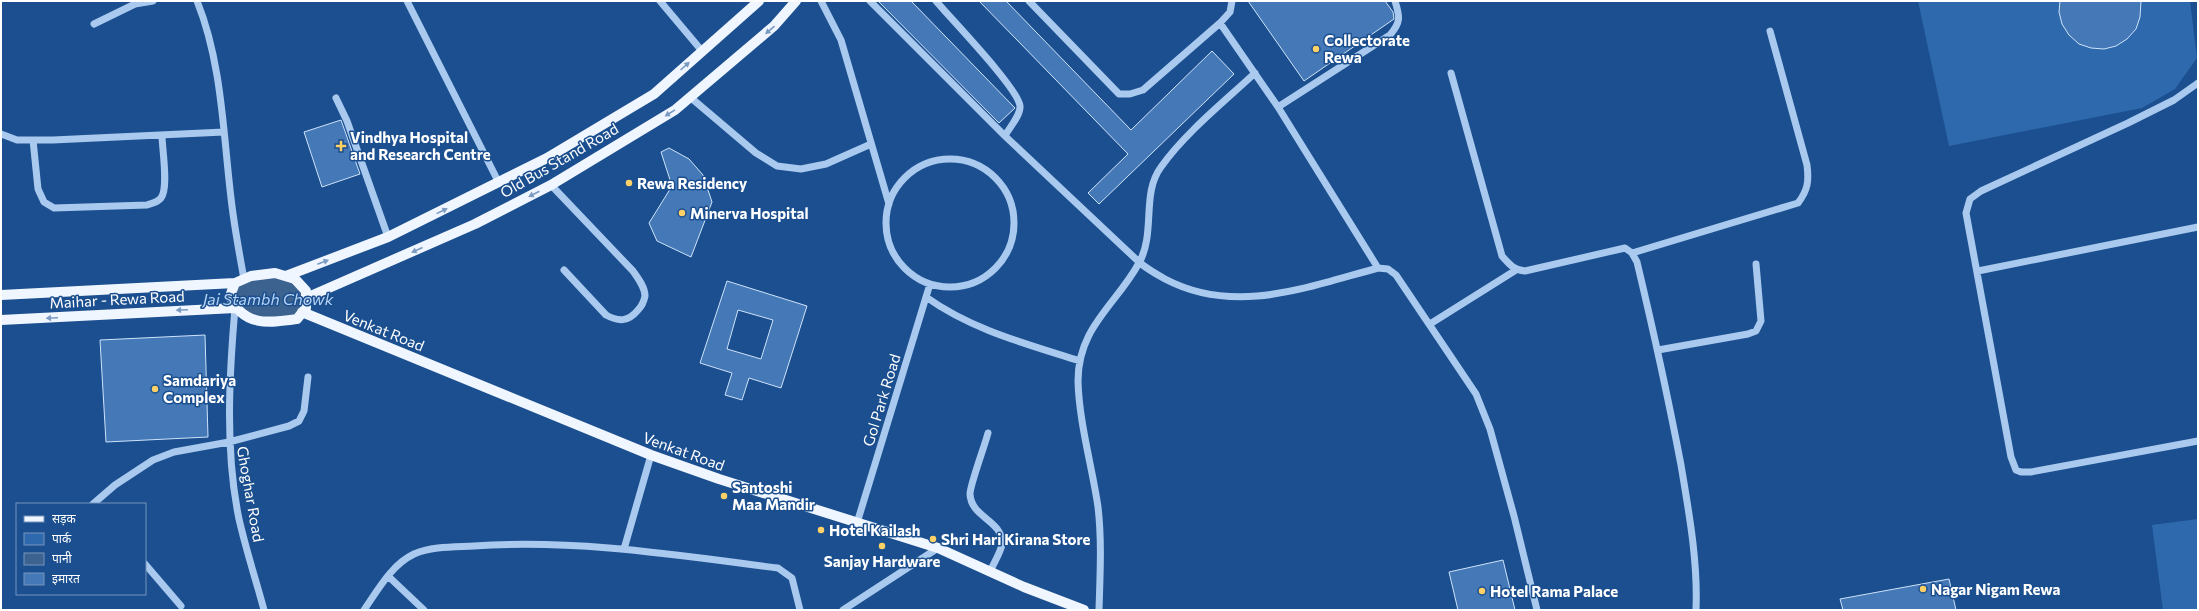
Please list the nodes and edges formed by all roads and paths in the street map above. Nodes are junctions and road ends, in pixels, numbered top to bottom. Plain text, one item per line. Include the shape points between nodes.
1 (153, 1) edge
2 (197, 1) edge
3 (407, 1) edge
4 (660, 1) edge
5 (759, 1) edge
6 (796, 1) edge
7 (821, 1) edge
8 (870, 1) edge
9 (936, 1) edge
10 (1029, 1) edge
11 (1232, 1) edge
12 (1395, 1) edge
13 (1220, 23) junction
14 (94, 24) dead end
15 (1770, 31) dead end
16 (702, 51) junction
17 (1256, 73) junction
18 (1451, 73) dead end
19 (2198, 83) edge
20 (690, 97) junction
21 (336, 98) dead end
22 (1278, 107) junction
23 (224, 132) junction
24 (1, 134) edge
25 (162, 135) junction
26 (1005, 136) junction
27 (33, 140) junction
28 (871, 144) junction
29 (499, 183) junction
30 (551, 185) junction
31 (889, 204) junction
32 (2198, 227) edge
33 (388, 237) junction
34 (1632, 254) junction
35 (1139, 262) junction
36 (1756, 264) dead end
37 (1378, 268) junction
38 (564, 270) dead end
39 (1516, 270) junction
40 (1978, 271) junction
41 (286, 276) junction
42 (239, 281) junction
43 (930, 284) junction
44 (1, 295) edge
45 (926, 297) junction
46 (306, 298) junction
47 (235, 308) junction
48 (302, 312) junction
49 (1, 320) edge
50 (1430, 324) junction
51 (1658, 350) junction
52 (1080, 361) junction
53 (308, 377) dead end
54 (988, 433) dead end
55 (2198, 441) edge
56 (229, 442) junction
57 (652, 456) junction
58 (94, 503) edge
59 (857, 523) junction
60 (938, 548) junction
61 (624, 549) junction
62 (146, 565) edge
63 (990, 572) junction
64 (388, 576) junction
65 (181, 606) dead end
66 (264, 610) edge
67 (364, 610) edge
68 (424, 610) edge
69 (800, 610) edge
70 (843, 610) edge
71 (1084, 610) edge
72 (1099, 610) edge
73 (1537, 610) edge
74 (1696, 610) edge

1 - 14 street via 135,4
2 - 23 street via 206,25 220,95
3 - 29 street
4 - 16 street
5 - 16 main road, Old Bus Stand Road
6 -> 20 main road, Old Bus Stand Road via 774,26
7 - 28 street via 841,40
8 - 26 street
9 - 26 street via 1007,82 1020,105 1020,111
10 - 13 street via 1119,94 1143,90
11 - 13 street via 1230,12
12 - 22 street via 1399,14 1398,25 1390,35
13 - 17 street
15 - 34 street via 1807,165 1807,191 1798,203
29 -> 16 main road, Old Bus Stand Road via 547,158 654,94
17 - 22 street
17 - 35 street via 1177,147 1161,167 1153,180 1149,228
18 - 39 street via 1502,256
19 - 40 street via 2174,100 1981,191 1970,199 1966,213
20 - 28 street via 756,153 777,166 801,169 826,164
20 -> 30 main road, Old Bus Stand Road via 675,110
21 - 33 street via 347,121
22 - 37 street
23 - 25 street
23 - 42 street
24 - 27 street via 17,140
25 - 27 street
25 - 27 street via 165,186 162,197 157,202 147,205 54,208 44,202 38,189
26 - 35 street
28 - 31 street
33 -> 29 main road, Old Bus Stand Road
30 - 38 street via 633,271 642,283 645,296 631,318 614,320 606,315
30 -> 46 main road, Old Bus Stand Road via 475,224
31 - 43 street via 886,228 893,253 908,272
31 - 43 street via 901,182 920,166 945,159 970,161 992,174 1008,193 1015,217 1012,242 1000,264 980,280 968,284 955,287
32 - 40 street
41 -> 33 main road, Old Bus Stand Road
34 - 39 street via 1624,248 1526,271
34 - 51 street via 1638,262
35 - 37 street via 1185,289 1222,298 1266,296
35 - 52 street via 1091,329
36 - 51 street via 1761,321 1756,331
37 - 50 street via 1388,269 1396,276
39 - 50 street
40 - 55 street via 2011,457 2016,470 2030,472
41 - 42 main road via 251,276
41 - 46 main road via 295,279 306,291
42 - 44 main road, Maihar - Rewa Road
42 - 47 main road via 230,296
43 - 45 street, Gol Park Road
45 - 52 street via 969,324
45 - 59 street, Gol Park Road
46 - 48 main road via 306,308
47 - 48 main road via 249,319 271,322 297,319
47 -> 49 main road, Maihar - Rewa Road
47 - 56 street, Ghoghar Road via 230,359
48 - 57 main road, Venkat Road
50 - 73 street via 1476,394 1487,422
51 - 74 street via 1691,521 1696,561
52 - 72 street via 1079,389 1098,508
53 - 56 street via 304,411 299,421
54 - 63 street via 970,494 980,515 994,524 1001,534 1002,545
56 - 58 street via 174,452 153,460 115,485
56 - 66 street, Ghoghar Road via 239,519
57 - 59 main road, Venkat Road
57 - 61 street
59 - 60 main road, Venkat Road
60 - 63 main road, Venkat Road
60 - 70 street
61 - 64 street via 514,543 436,548 414,554 401,562
61 - 69 street via 778,568 792,578
62 - 65 street
63 - 71 main road, Venkat Road
64 - 67 street
64 - 68 street

